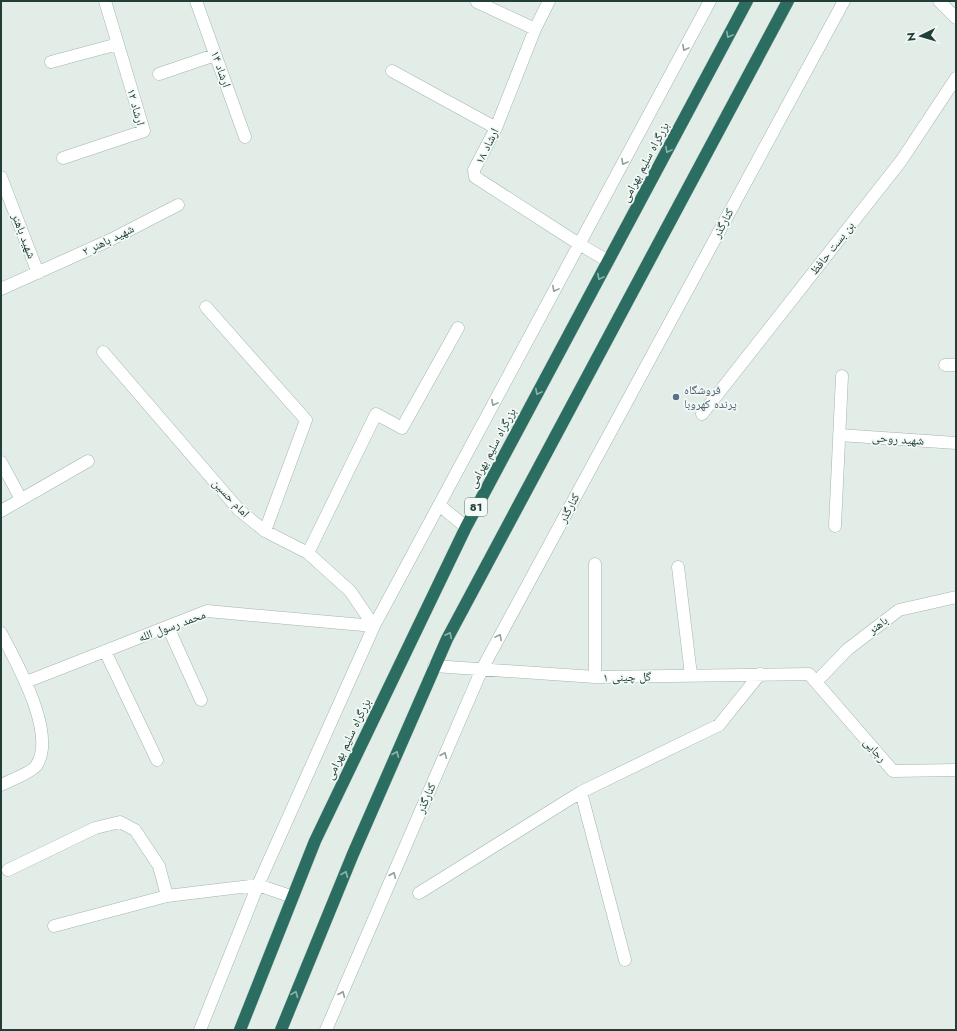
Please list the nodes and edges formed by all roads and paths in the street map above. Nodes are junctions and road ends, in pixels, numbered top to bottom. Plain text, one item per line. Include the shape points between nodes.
1 (105, 1) edge
2 (196, 1) edge
3 (548, 1) edge
4 (710, 1) edge
5 (748, 1) edge
6 (788, 1) edge
7 (844, 1) edge
8 (939, 1) edge
9 (477, 2) edge
10 (956, 18) edge
11 (536, 28) junction
12 (118, 44) junction
13 (216, 55) junction
14 (51, 62) dead end
15 (392, 71) dead end
16 (159, 74) dead end
17 (956, 78) edge
18 (496, 128) junction
19 (244, 137) dead end
20 (63, 158) dead end
21 (1, 177) edge
22 (178, 205) dead end
23 (579, 244) junction
24 (608, 261) junction
25 (38, 273) junction
26 (1, 289) edge
27 (206, 307) dead end
28 (458, 328) dead end
29 (103, 352) dead end
30 (842, 376) dead end
31 (702, 414) dead end
32 (839, 435) junction
33 (956, 443) edge
34 (88, 461) dead end
35 (1, 462) edge
36 (21, 500) junction
37 (439, 505) junction
38 (1, 511) edge
39 (834, 526) dead end
40 (466, 527) junction
41 (265, 531) junction
42 (308, 553) junction
43 (594, 564) dead end
44 (678, 567) dead end
45 (956, 597) edge
46 (374, 626) junction
47 (168, 627) junction
48 (1, 633) edge
49 (105, 651) junction
50 (434, 666) junction
51 (482, 669) junction
52 (760, 674) junction
53 (692, 675) junction
54 (595, 678) junction
55 (26, 682) junction
56 (816, 682) junction
57 (201, 700) dead end
58 (157, 760) dead end
59 (956, 770) edge
60 (1, 785) edge
61 (581, 792) junction
62 (8, 870) dead end
63 (258, 885) junction
64 (419, 893) dead end
65 (167, 896) junction
66 (293, 897) junction
67 (54, 926) dead end
68 (625, 960) dead end
69 (200, 1030) edge
70 (240, 1030) edge
71 (281, 1030) edge
72 (326, 1030) edge

1 - 12 street, ارشاد ۱۲
2 - 13 street, ارشاد ۱۴
3 - 11 street, ارشاد ۱۸
4 -> 23 street
5 -> 24 highway, بزرگراه سلیم بهرامی / 81
50 -> 6 highway via 446,639
51 -> 7 street, کنارگذر
8 - 10 street
9 - 11 street
11 - 18 street, ارشاد ۱۸
12 - 14 street
12 - 20 street, ارشاد ۱۲ via 144,131
13 - 16 street
13 - 19 street, ارشاد ۱۴
15 - 18 street
17 - 31 street, بن بست حافظ via 901,161
18 - 23 street, ارشاد ۱۸ via 474,170 475,177
21 - 25 street, شهید باهنر
22 - 25 street, شهید باهنر ۲
23 - 24 street, ارشاد ۱۸
23 -> 37 street
24 -> 40 highway, بزرگراه سلیم بهرامی / 81
25 - 26 street, شهید باهنر ۲
27 - 41 street via 306,420
28 - 42 street via 402,428 376,414
29 - 41 street, امام حسین via 239,510
30 - 32 street
32 - 33 street, شهید روحی
32 - 39 street
34 - 36 street
35 - 36 street
36 - 38 street
37 - 40 street
37 - 46 street
40 - 66 highway, بزرگراه سلیم بهرامی / 81 via 315,841
41 - 42 street, امام حسین
42 - 46 street, امام حسین via 350,591
43 - 54 street
44 - 53 street
45 - 56 street, باهنر via 899,610 848,649
46 - 47 street, محمد رسول الله via 207,612
46 - 63 street
47 - 49 street, محمد رسول الله
47 - 57 street
48 - 55 street
49 - 55 street, محمد رسول الله
49 - 58 street
50 - 51 street, گل چینی ۱
71 -> 50 highway
51 - 54 street, گل چینی ۱
72 -> 51 street, کنارگذر
52 - 53 street, گل چینی ۱
52 - 56 street, گل چینی ۱ via 809,674
52 - 61 street via 719,725
53 - 54 street, گل چینی ۱
55 - 60 street via 37,713 42,754 36,767
56 - 59 street, رجایی via 893,771
61 - 64 street
61 - 68 street
62 - 65 street via 96,828 120,822 135,830 159,866
63 - 65 street
63 - 66 street
63 - 69 street
65 - 67 street
66 - 70 highway, بزرگراه سلیم بهرامی / 81

